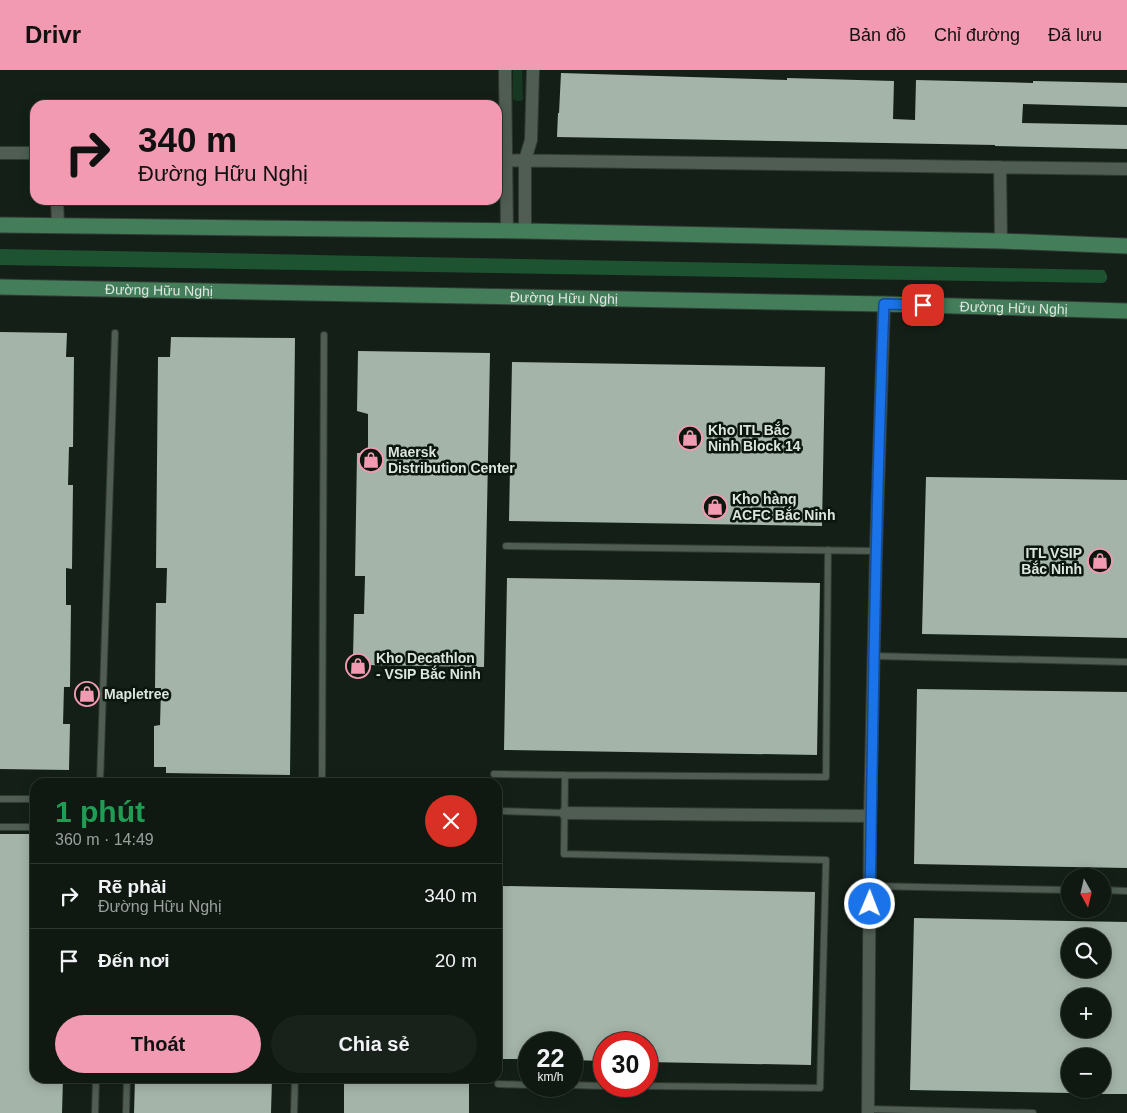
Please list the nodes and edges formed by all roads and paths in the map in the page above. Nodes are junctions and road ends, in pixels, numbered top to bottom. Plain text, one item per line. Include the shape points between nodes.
1 (505, 70) edge
2 (533, 70) edge
3 (0, 153) edge
4 (30, 153) edge
5 (502, 160) edge
6 (525, 160) junction
7 (1000, 167) junction
8 (1127, 169) edge
9 (57, 205) edge
10 (0, 225) edge
11 (58, 225) junction
12 (525, 231) junction
13 (506, 232) junction
14 (1001, 241) junction
15 (1127, 246) edge
16 (0, 286) edge
17 (884, 304) junction
18 (1127, 311) edge
19 (114, 333) dead end
20 (324, 335) dead end
21 (506, 546) dead end
22 (828, 550) junction
23 (876, 551) junction
24 (874, 656) junction
25 (1127, 662) edge
26 (494, 774) dead end
27 (565, 775) junction
28 (100, 778) edge
29 (322, 778) edge
30 (0, 799) edge
31 (30, 800) edge
32 (502, 811) edge
33 (565, 813) junction
34 (870, 816) junction
35 (0, 827) edge
36 (30, 827) edge
37 (870, 886) junction
38 (1061, 890) edge
39 (1111, 890) edge
40 (1127, 891) edge
41 (96, 1083) edge
42 (127, 1083) edge
43 (295, 1083) edge
44 (498, 1084) dead end
45 (518, 1085) edge
46 (658, 1086) edge
47 (868, 1111) edge
48 (95, 1113) edge
49 (126, 1113) edge
50 (294, 1113) edge
51 (1032, 1113) edge

1 - 5 street
2 - 6 street via 531,140
3 - 4 street
5 - 6 street
5 - 13 street
6 - 7 street
6 - 12 street
7 - 8 street
7 - 14 street
9 - 11 street
10 - 11 main road
11 - 13 main road
12 - 13 main road
12 - 14 main road
14 - 15 main road
16 - 17 main road, Đường Hữu Nghị
17 - 18 main road, Đường Hữu Nghị
17 - 23 street
19 - 28 lane
20 - 29 lane
21 - 22 lane
22 - 23 lane
22 - 27 lane via 826,777
23 - 24 street
24 - 25 lane
24 - 34 street
26 - 27 lane
27 - 33 lane
30 - 31 lane
32 - 33 lane
33 - 34 street
33 - 46 lane via 564,854 826,860 820,1088
34 - 37 street
35 - 36 lane
37 - 38 lane
37 - 47 street
39 - 40 lane
41 - 48 lane
42 - 49 lane
43 - 50 lane
44 - 45 lane
47 - 51 lane

